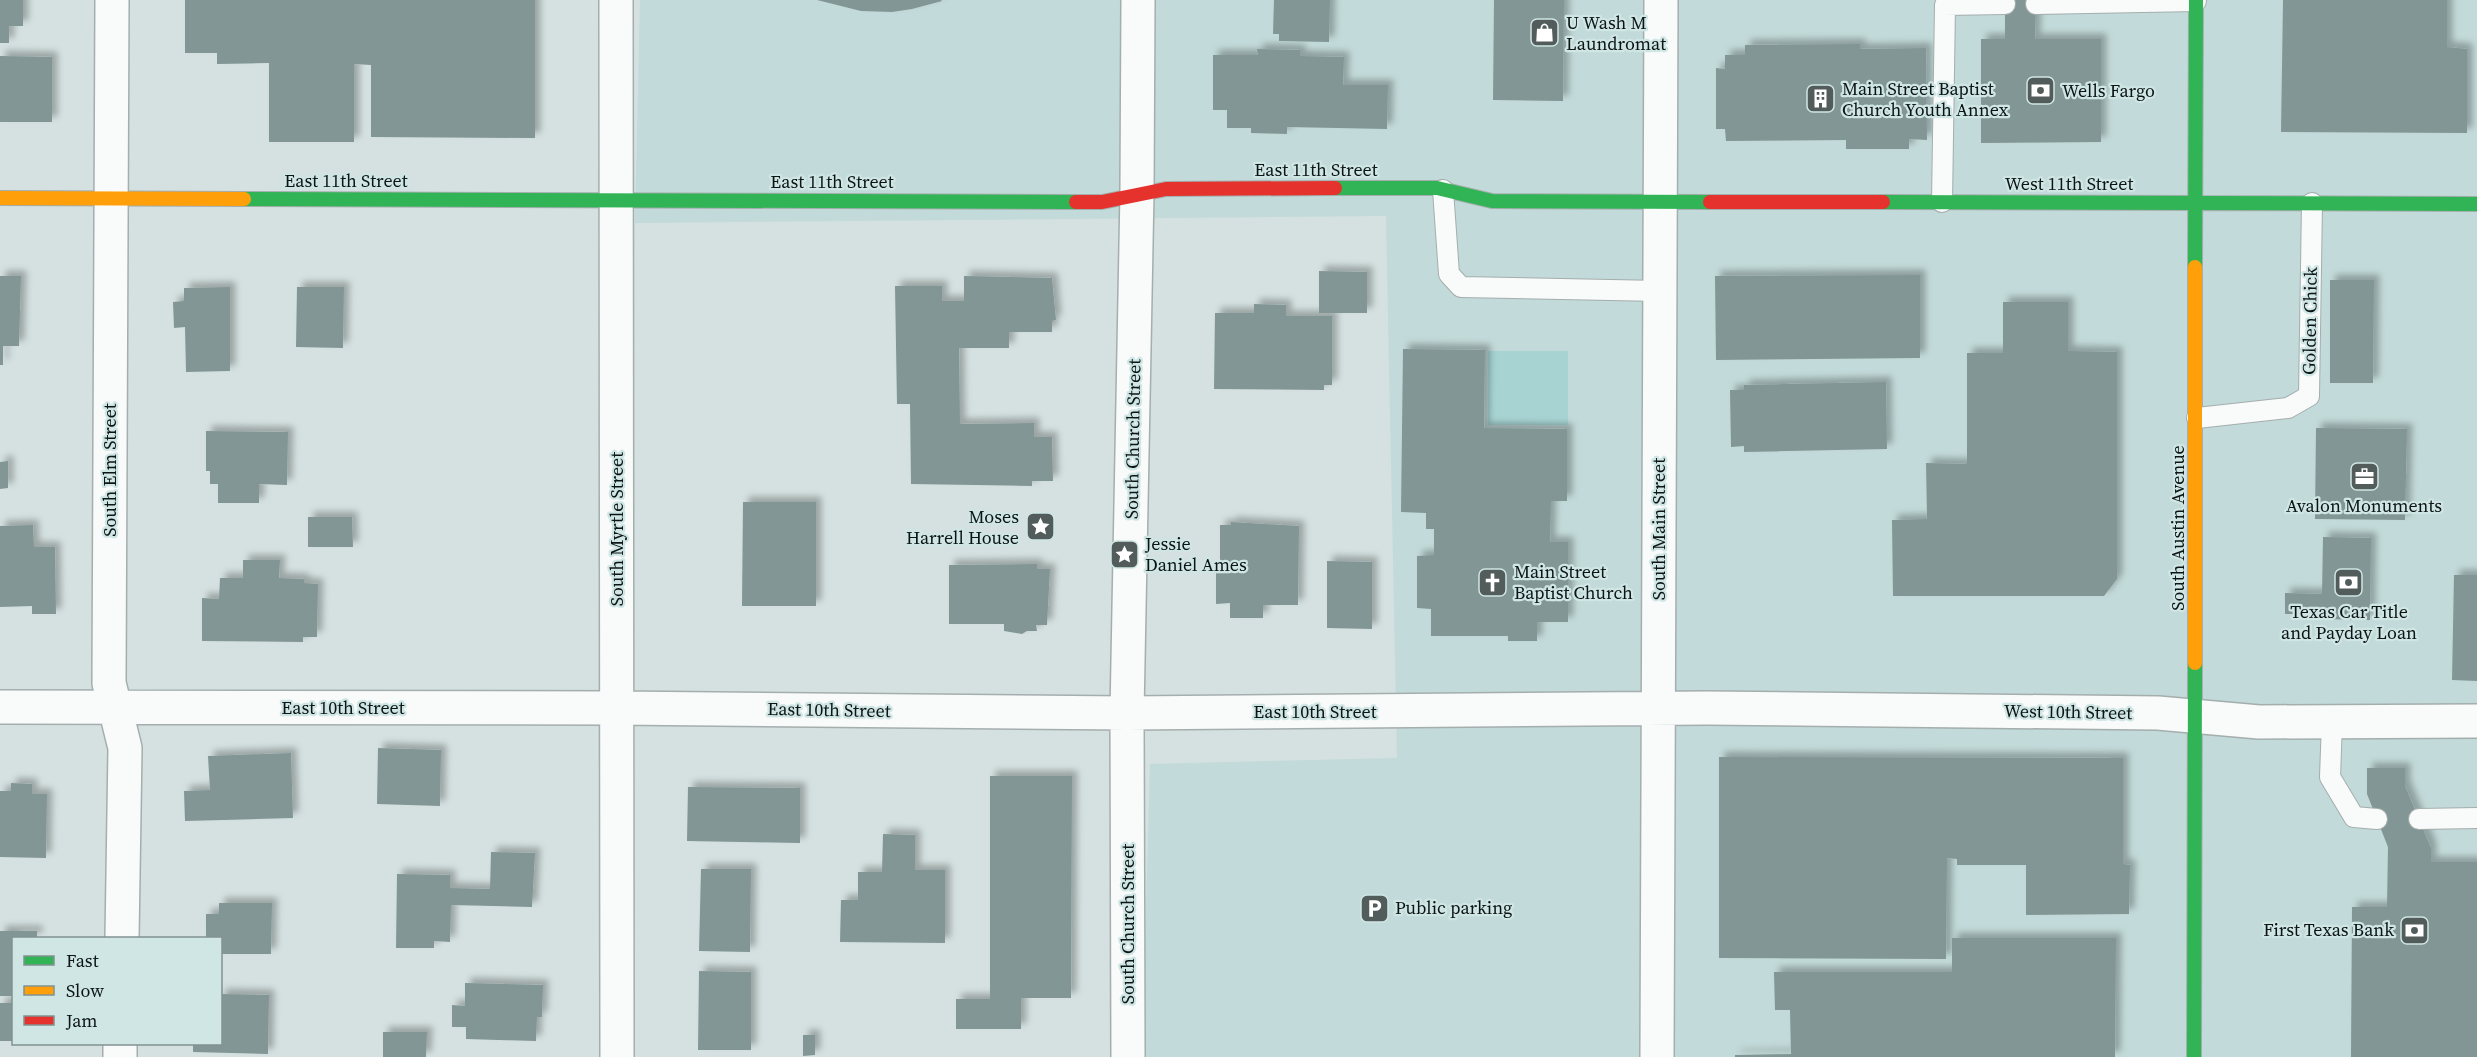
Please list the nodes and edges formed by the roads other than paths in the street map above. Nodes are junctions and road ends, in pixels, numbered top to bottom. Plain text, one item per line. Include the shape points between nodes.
1 (112, 0) edge
2 (616, 0) edge
3 (1138, 0) edge
4 (1661, 0) edge
5 (2196, 1) edge
6 (2005, 4) dead end
7 (2036, 4) dead end
8 (1443, 190) junction
9 (1137, 192) junction
10 (0, 198) edge
11 (615, 199) junction
12 (110, 200) junction
13 (1661, 202) junction
14 (1942, 202) junction
15 (2197, 202) junction
16 (2312, 203) junction
17 (2477, 204) edge
18 (1660, 291) junction
19 (2197, 418) junction
20 (0, 707) edge
21 (116, 708) junction
22 (618, 708) junction
23 (1659, 708) junction
24 (1127, 713) junction
25 (2196, 715) junction
26 (2332, 722) junction
27 (2477, 722) edge
28 (2477, 818) edge
29 (2377, 819) dead end
30 (2419, 819) dead end
31 (122, 937) edge
32 (617, 1057) edge
33 (1128, 1057) edge
34 (1657, 1057) edge
35 (2194, 1057) edge

1 - 12 street, South Elm Street
2 - 11 street, South Myrtle Street
3 - 9 street, South Church Street
4 - 13 street, South Main Street
5 - 7 lane
5 - 15 street, South Austin Avenue
6 - 14 lane via 1945,5
8 - 9 street, East 11th Street
8 - 13 street, East 11th Street via 1492,201
8 - 18 lane via 1449,274 1461,287
9 - 11 street, East 11th Street via 1102,202
9 - 24 street, South Church Street
10 - 12 street, East 11th Street
11 - 12 street, East 11th Street
11 - 22 street, South Myrtle Street
12 - 21 street, South Elm Street via 109,684
13 - 14 street, West 11th Street
13 - 18 street, South Main Street
14 - 15 street, West 11th Street
15 - 16 street, West 11th Street
15 - 19 street, South Austin Avenue
16 - 17 street, West 11th Street
16 - 19 lane, Golden Chick via 2309,396 2288,408
18 - 23 street, South Main Street
19 - 25 street, South Austin Avenue
20 - 21 street, East 10th Street
21 - 22 street, East 10th Street
21 - 31 street, South Elm Street via 125,748
22 - 24 street, East 10th Street
22 - 32 street, South Myrtle Street
23 - 24 street, East 10th Street
23 - 25 street, West 10th Street
23 - 34 street, South Main Street
24 - 33 street, South Church Street
25 - 26 street, West 10th Street via 2259,722
25 - 35 street, South Austin Avenue
26 - 27 street, West 10th Street
26 - 29 lane via 2330,777 2354,817
28 - 30 lane

